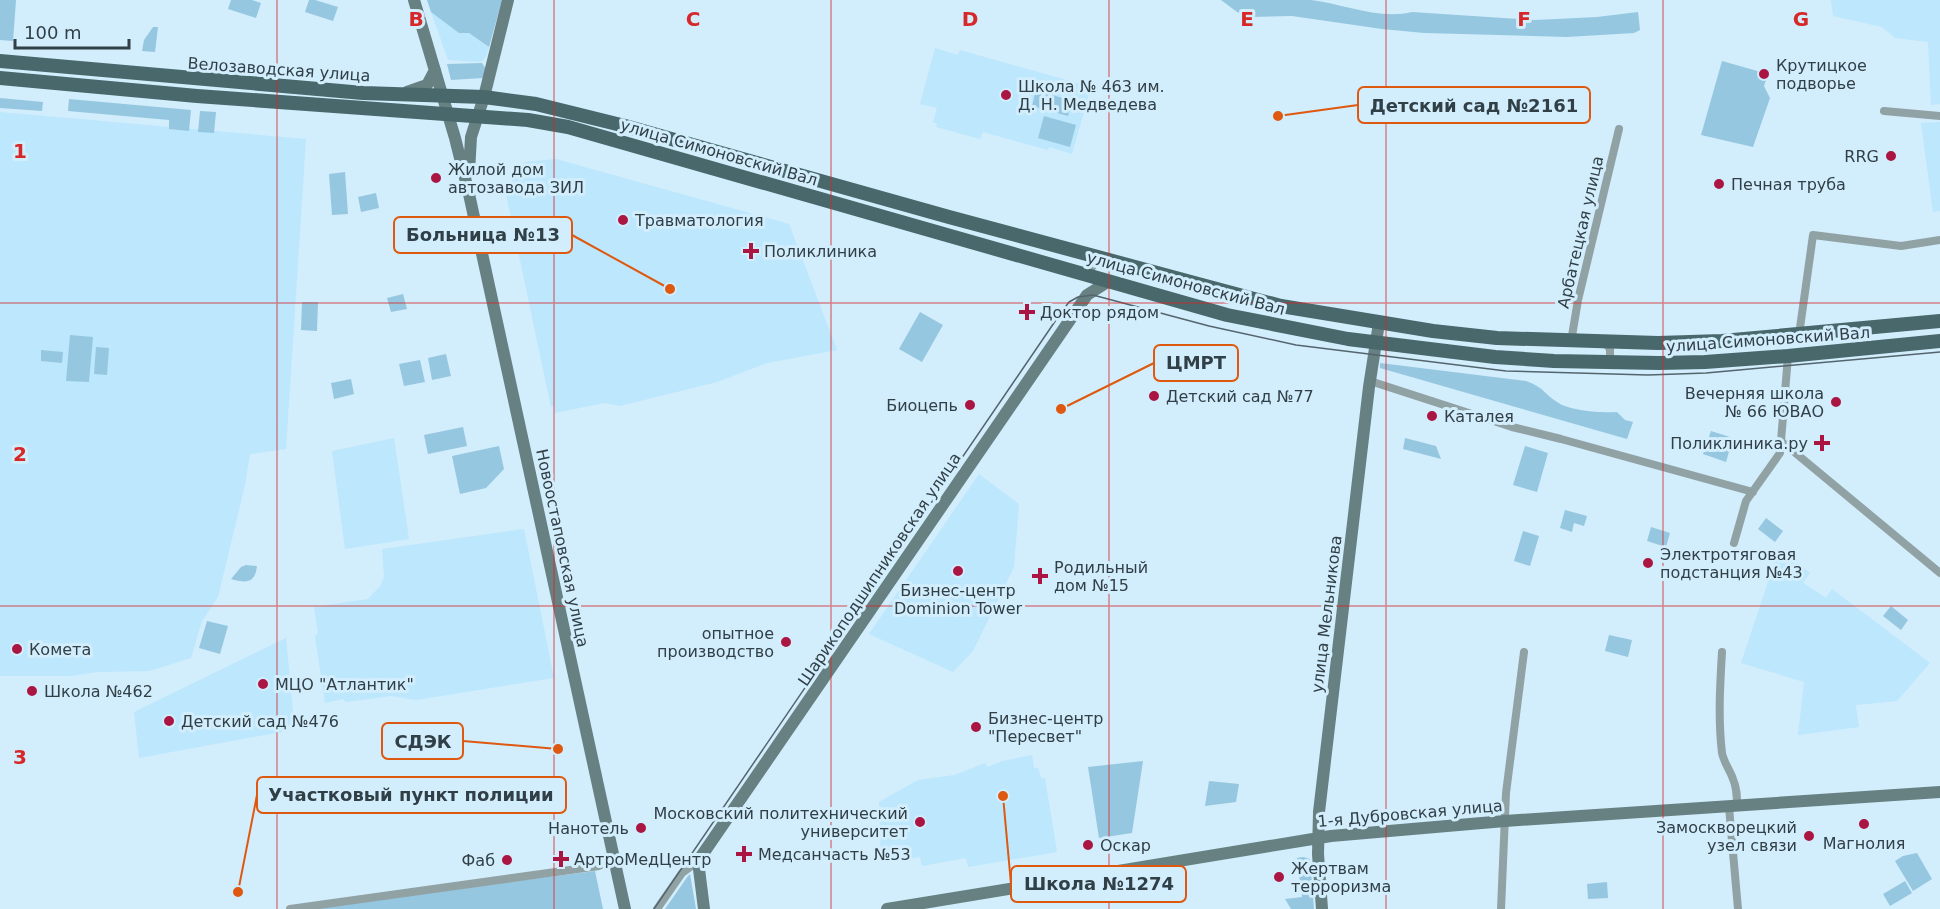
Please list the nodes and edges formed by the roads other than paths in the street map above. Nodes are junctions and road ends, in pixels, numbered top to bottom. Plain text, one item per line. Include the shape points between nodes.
1 (414, 0) edge
2 (508, 0) edge
3 (0, 61) edge
4 (435, 70) junction
5 (0, 78) edge
6 (398, 94) junction
7 (442, 95) junction
8 (484, 97) junction
9 (536, 104) junction
10 (1884, 111) dead end
11 (448, 115) junction
12 (1940, 116) edge
13 (477, 117) junction
14 (533, 121) junction
15 (1619, 129) dead end
16 (469, 194) junction
17 (974, 224) junction
18 (1940, 240) edge
19 (969, 242) junction
20 (1086, 254) junction
21 (1080, 272) junction
22 (1109, 281) junction
23 (1087, 295) junction
24 (1281, 306) junction
25 (1940, 321) edge
26 (1380, 323) junction
27 (1277, 325) junction
28 (1799, 334) junction
29 (1940, 341) edge
30 (1571, 342) junction
31 (1601, 342) junction
32 (1658, 343) junction
33 (1377, 344) junction
34 (1788, 356) junction
35 (1600, 362) junction
36 (1659, 363) junction
37 (1370, 381) junction
38 (1782, 441) junction
39 (1753, 492) junction
40 (1734, 543) dead end
41 (1940, 573) edge
42 (1722, 651) dead end
43 (1524, 652) dead end
44 (1940, 792) edge
45 (1733, 806) junction
46 (1505, 821) junction
47 (1318, 838) junction
48 (614, 859) junction
49 (698, 861) junction
50 (290, 909) edge
51 (625, 909) edge
52 (657, 909) edge
53 (704, 909) edge
54 (887, 909) edge
55 (1322, 909) edge
56 (1501, 909) edge
57 (1738, 909) edge

1 - 4 main road, Новоостаповская улица
2 - 8 main road, Новоостаповская улица
3 - 6 main road, Велозаводская улица
4 - 6 main road via 427,85
4 - 7 main road, Новоостаповская улица
5 - 11 main road, Велозаводская улица
6 - 7 main road, Велозаводская улица
7 - 8 main road, Велозаводская улица
7 - 11 main road, Новоостаповская улица
8 - 9 main road, улица Симоновский Вал
8 - 13 main road, Новоостаповская улица
9 - 14 street via 528,105 524,111 526,118
9 - 17 main road, улица Симоновский Вал
10 - 12 street
11 - 13 main road, Велозаводская улица
11 - 16 main road, Новоостаповская улица
13 - 14 main road, улица Симоновский Вал
13 - 16 main road, Новоостаповская улица via 469,148
14 - 19 main road, улица Симоновский Вал via 608,137
15 - 30 street, Арбатецкая улица
16 - 48 main road, Новоостаповская улица
17 - 19 main road via 962,231
17 - 20 main road, улица Симоновский Вал
18 - 28 street via 1901,246 1813,235
19 - 21 main road, улица Симоновский Вал
20 - 21 street via 1092,266 1088,272
20 - 24 main road, улица Симоновский Вал
21 - 22 main road, улица Симоновский Вал
21 - 23 main road
22 - 23 main road
22 - 27 main road, улица Симоновский Вал
23 - 49 main road, Шарикоподшипниковская улица
24 - 26 main road, улица Симоновский Вал
24 - 27 main road via 1289,312 1289,319
25 - 28 main road, улица Симоновский Вал
26 - 30 main road, улица Симоновский Вал via 1497,338
26 - 33 main road, улица Мельникова
27 - 33 main road, улица Симоновский Вал
28 - 32 main road, улица Симоновский Вал
29 - 34 main road, улица Симоновский Вал
30 - 31 main road, улица Симоновский Вал
31 - 32 main road, улица Симоновский Вал
31 - 35 street via 1609,346 1611,353 1609,360
32 - 36 street via 1649,347 1646,354 1649,360
33 - 35 main road, улица Симоновский Вал via 1495,357
33 - 37 main road, улица Мельникова
34 - 36 main road, улица Симоновский Вал
34 - 38 street
35 - 36 main road, улица Симоновский Вал
37 - 39 street via 1512,428
37 - 47 main road, улица Мельникова
38 - 39 street via 1780,453
38 - 41 street
39 - 40 street via 1746,501
42 - 45 street via 1722,754 1736,791
43 - 46 street
44 - 45 main road, 1-я Дубровская улица
45 - 46 main road, 1-я Дубровская улица
45 - 57 street
46 - 47 main road, 1-я Дубровская улица
46 - 56 street
47 - 54 main road, 1-я Дубровская улица
47 - 55 main road, улица Мельникова
48 - 50 street via 599,866
48 - 51 main road, Новоостаповская улица
49 - 52 street, Шарикоподшипниковская улица via 682,873
49 - 53 main road

